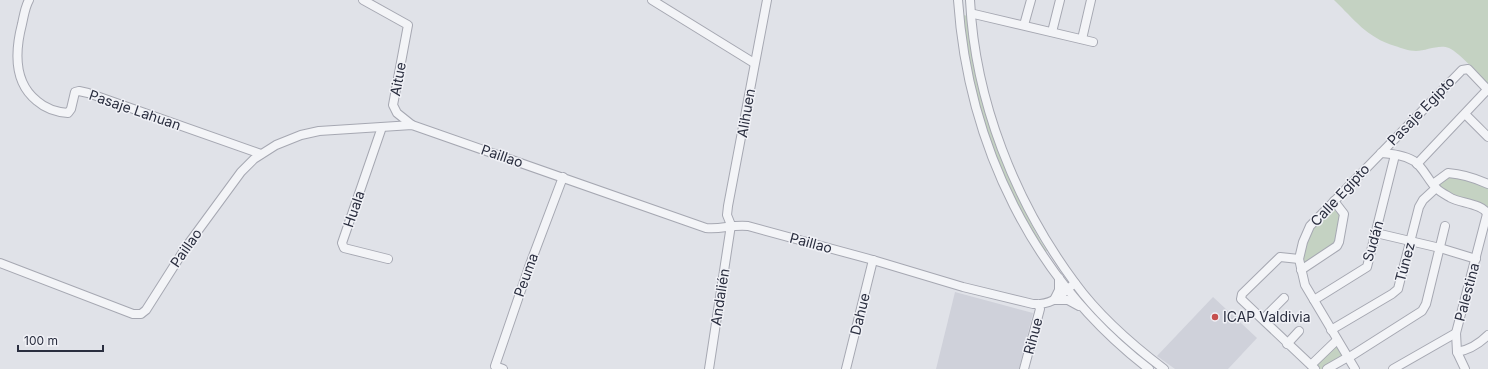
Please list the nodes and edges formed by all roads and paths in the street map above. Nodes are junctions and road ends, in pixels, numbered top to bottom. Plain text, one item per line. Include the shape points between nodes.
1 (29, 0) edge
2 (363, 0) edge
3 (652, 0) edge
4 (767, 0) edge
5 (958, 0) edge
6 (970, 0) edge
7 (1030, 0) edge
8 (1060, 0) edge
9 (1091, 0) edge
10 (959, 13) junction
11 (972, 13) junction
12 (1024, 25) junction
13 (1052, 32) junction
14 (1082, 39) junction
15 (1093, 42) dead end
16 (754, 63) junction
17 (1488, 90) edge
18 (1465, 114) junction
19 (412, 125) junction
20 (382, 127) junction
21 (1488, 137) edge
22 (1380, 153) junction
23 (261, 154) junction
24 (1395, 155) junction
25 (1417, 164) junction
26 (563, 177) junction
27 (1488, 184) edge
28 (1434, 186) junction
29 (1334, 201) junction
30 (1488, 214) edge
31 (731, 225) junction
32 (1445, 226) dead end
33 (1376, 233) junction
34 (1410, 242) junction
35 (1440, 248) junction
36 (388, 259) dead end
37 (1299, 259) junction
38 (1476, 259) junction
39 (873, 260) junction
40 (0, 263) edge
41 (1301, 270) junction
42 (1059, 277) junction
43 (1075, 283) junction
44 (1068, 289) junction
45 (1284, 298) dead end
46 (1054, 300) junction
47 (1314, 300) junction
48 (1038, 304) junction
49 (1084, 308) junction
50 (1263, 319) junction
51 (1331, 330) junction
52 (1299, 331) dead end
53 (1456, 333) junction
54 (1488, 335) edge
55 (1337, 340) junction
56 (1287, 344) junction
57 (1457, 352) junction
58 (1348, 358) junction
59 (1313, 367) edge
60 (1463, 368) edge
61 (503, 369) edge
62 (709, 369) edge
63 (846, 369) edge
64 (1024, 369) edge
65 (1149, 369) edge
66 (1164, 369) edge
67 (1326, 369) edge
68 (1355, 369) edge
69 (1393, 369) edge

1 - 23 street, Pasaje Lahuan via 20,33 18,68 21,83 31,97 45,108 68,113 75,92 79,91
2 - 19 street, Aitue via 408,25 393,105 397,113
3 - 16 street
4 - 16 street, Alihuen
5 - 10 street
6 - 11 street
7 - 12 street
8 - 13 street
9 - 14 street
10 - 11 street
10 - 42 street via 969,81 989,149 1013,206
11 - 12 street
11 - 43 street via 980,74 1002,151 1041,231
12 - 13 street
13 - 14 street
14 - 15 street
16 - 31 street, Alihuen via 728,206 727,214
17 - 18 street
17 - 22 street, Pasaje Egipto via 1464,68
18 - 21 street
18 - 25 street
19 - 20 street, Paillao
19 - 26 street, Paillao
20 - 23 street, Paillao via 310,133 283,142
20 - 36 street, Huala via 342,243 344,248
22 - 24 street
22 - 29 street, Calle Egipto
23 - 40 street, Paillao via 235,179 141,314 133,314
24 - 25 street via 1403,156
24 - 33 street, Sudán
25 - 28 street
26 - 31 street, Paillao via 701,227 714,229
26 - 61 street, Peuma via 495,366
27 - 28 street, Túnez via 1475,178 1448,173
28 - 30 street via 1456,200 1481,207
28 - 34 street, Túnez via 1419,207
29 - 37 street, Calle Egipto via 1310,226
29 - 41 street via 1344,214 1339,242 1335,248
30 - 38 street, Palestina
31 - 39 street, Paillao via 748,226
31 - 62 street, Andalién
32 - 35 street
33 - 34 street
33 - 47 street, Sudán via 1367,267
34 - 35 street
34 - 51 street, Túnez via 1396,291
35 - 38 street
35 - 58 street via 1422,311
37 - 41 street, Calle Egipto
37 - 50 street via 1280,257 1242,294 1241,299
38 - 53 street, Palestina
39 - 48 street, Paillao via 963,287
39 - 63 street, Dahue
41 - 47 street, Calle Egipto via 1305,285
42 - 44 street
42 - 46 street via 1059,290
43 - 44 street, Paillao
43 - 66 street via 1132,344
44 - 46 street, Paillao
44 - 49 street
45 - 50 street
46 - 48 street, Paillao
46 - 49 street via 1068,300
47 - 51 street, Calle Egipto
48 - 64 street, Rihue via 1040,309
49 - 65 street via 1127,352
50 - 56 street
51 - 55 street, Calle Egipto
52 - 56 street
53 - 57 street, Palestina
53 - 69 street
54 - 57 street via 1473,346
55 - 58 street, Calle Egipto
55 - 59 street
56 - 59 street
57 - 60 street, Palestina
58 - 67 street
58 - 68 street, Calle Egipto

